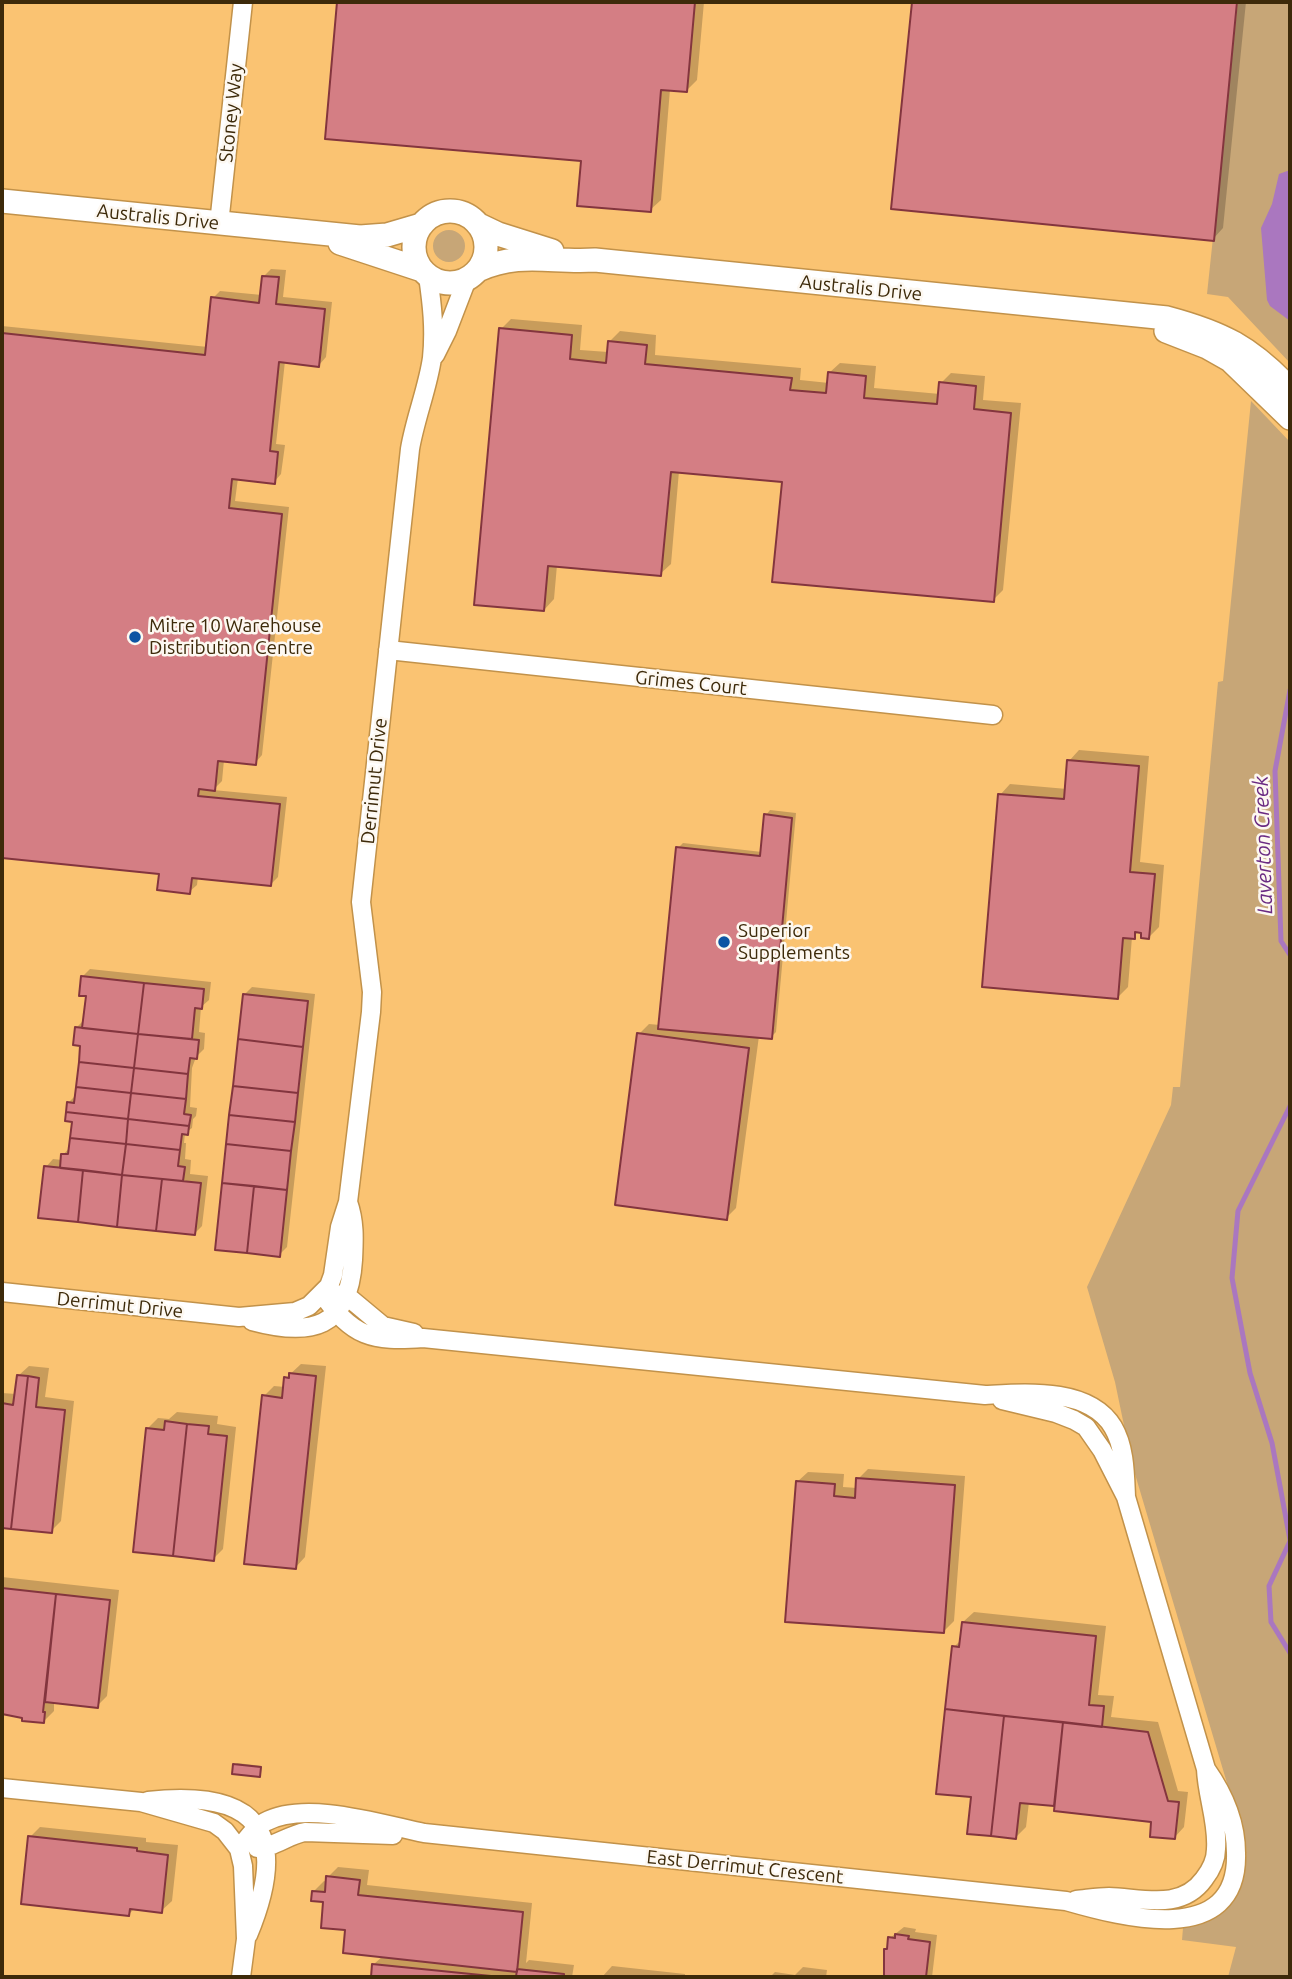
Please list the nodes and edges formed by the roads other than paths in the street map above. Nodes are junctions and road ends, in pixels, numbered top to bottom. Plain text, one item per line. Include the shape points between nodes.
1 (243, 2) edge
2 (2, 201) edge
3 (219, 224) junction
4 (421, 225) junction
5 (479, 225) junction
6 (314, 233) junction
7 (594, 260) junction
8 (425, 273) junction
9 (472, 274) junction
10 (1127, 316) junction
11 (432, 361) junction
12 (1290, 389) edge
13 (1290, 418) edge
14 (388, 650) junction
15 (993, 715) dead end
16 (348, 1202) junction
17 (2, 1292) edge
18 (322, 1293) junction
19 (347, 1296) junction
20 (335, 1312) junction
21 (239, 1317) junction
22 (423, 1338) junction
23 (1206, 1769) junction
24 (2, 1788) edge
25 (141, 1802) junction
26 (257, 1827) junction
27 (424, 1833) junction
28 (265, 1848) junction
29 (239, 1849) junction
30 (1066, 1901) junction
31 (246, 1939) junction
32 (241, 1977) edge

1 - 3 street, Stoney Way
2 - 3 street, Australis Drive
3 - 6 street, Australis Drive
4 - 5 street via 450,211
4 - 6 street, Australis Drive via 377,237
4 - 8 street via 415,258
5 - 7 street, Australis Drive via 539,247
5 - 9 street via 486,251
6 - 8 street, Australis Drive
7 - 9 street, Australis Drive via 524,258 494,263
7 - 10 street, Australis Drive
8 - 9 street via 443,282 459,282
8 - 11 street, Derrimut Drive via 434,309
9 - 11 street, Derrimut Drive
10 - 12 street, Australis Drive via 1167,318 1214,332 1248,350
10 - 13 street, Australis Drive via 1230,360
11 - 14 street, Derrimut Drive via 410,449
14 - 15 street, Grimes Court
14 - 16 street, Derrimut Drive via 361,902 371,1012
16 - 18 street, Derrimut Drive via 333,1275
16 - 19 street, Derrimut Drive via 355,1226
17 - 21 street, Derrimut Drive
18 - 19 street
18 - 20 street, East Derrimut Crescent
18 - 21 street, Derrimut Drive via 295,1312
19 - 20 street, Derrimut Drive
19 - 22 street, East Derrimut Crescent via 383,1326
20 - 21 street, Derrimut Drive via 317,1327 302,1330
20 - 22 street, East Derrimut Crescent via 372,1338
22 - 23 street, East Derrimut Crescent via 985,1395 1048,1396 1092,1407 1114,1428 1124,1462 1126,1497
23 - 30 street, East Derrimut Crescent via 1216,1850 1199,1886 1187,1895 1166,1900 1108,1897
23 - 30 street, East Derrimut Crescent via 1229,1813 1236,1843 1235,1873 1223,1901 1195,1915 1158,1919 1115,1915
24 - 25 street
25 - 26 street via 216,1801 248,1815
25 - 29 street via 214,1823
26 - 27 street, East Derrimut Crescent via 281,1816 309,1813
26 - 28 street
26 - 29 street
27 - 28 street, East Derrimut Crescent via 305,1832
27 - 30 street, East Derrimut Crescent
28 - 29 street, East Derrimut Crescent
28 - 31 street via 258,1905
29 - 31 street
31 - 32 street

